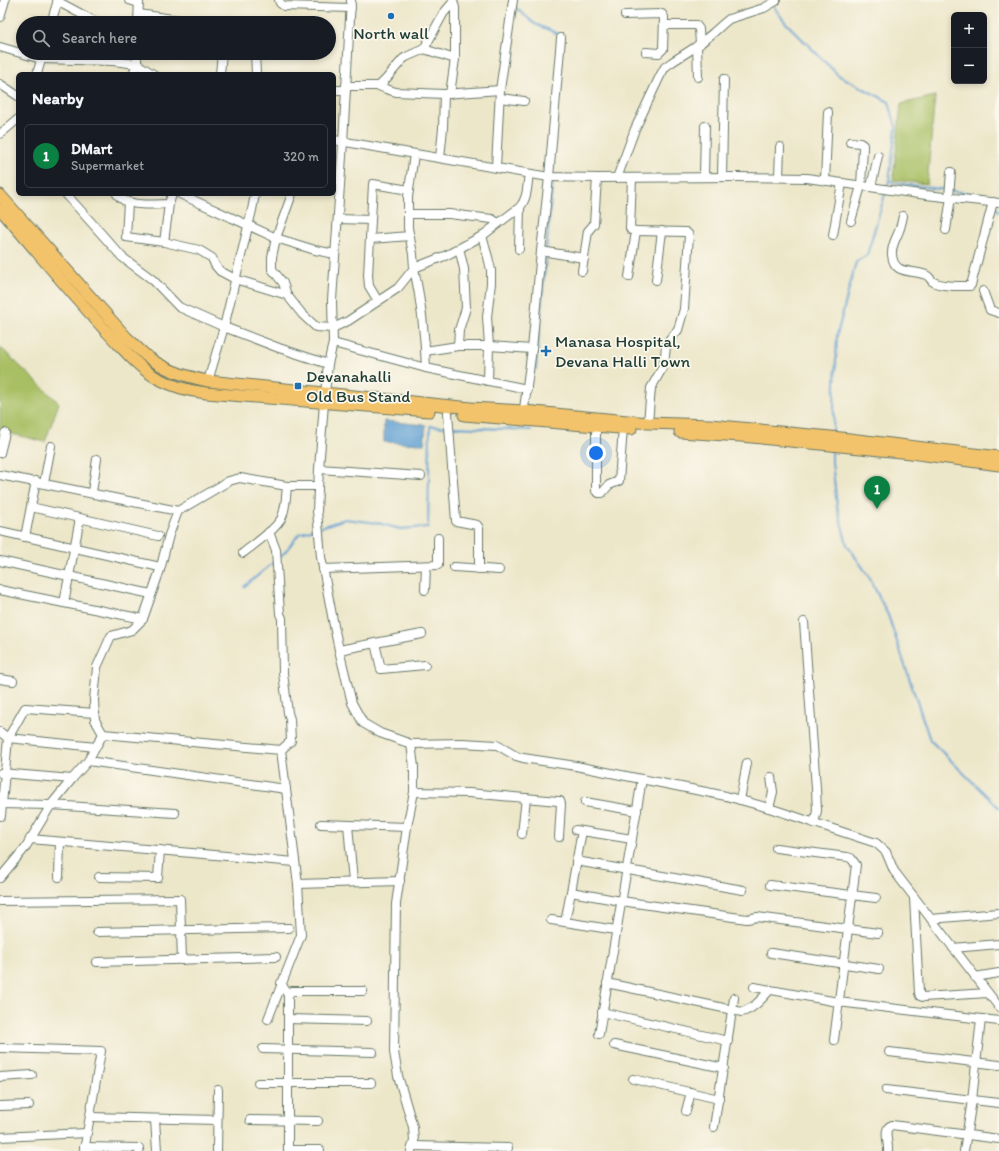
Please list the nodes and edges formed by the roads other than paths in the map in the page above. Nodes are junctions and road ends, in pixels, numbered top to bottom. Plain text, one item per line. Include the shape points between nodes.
1 (5, 0) edge
2 (129, 0) edge
3 (279, 0) edge
4 (513, 0) edge
5 (57, 1) edge
6 (139, 1) edge
7 (453, 1) edge
8 (776, 1) edge
9 (307, 3) edge
10 (351, 4) edge
11 (139, 14) joint
12 (625, 15) dead end
13 (0, 16) edge
14 (53, 16) edge
15 (85, 16) edge
16 (152, 16) edge
17 (664, 25) junction
18 (561, 38) dead end
19 (699, 45) junction
20 (0, 47) edge
21 (424, 49) junction
22 (16, 50) edge
23 (646, 52) dead end
24 (455, 59) junction
25 (41, 60) edge
26 (99, 60) edge
27 (137, 60) edge
28 (221, 60) edge
29 (255, 60) edge
30 (137, 64) junction
31 (38, 72) edge
32 (134, 72) edge
33 (150, 72) edge
34 (220, 72) edge
35 (256, 72) edge
36 (698, 77) dead end
37 (724, 79) dead end
38 (0, 84) edge
39 (379, 86) junction
40 (346, 88) junction
41 (336, 90) edge
42 (447, 94) junction
43 (500, 94) junction
44 (16, 95) edge
45 (524, 101) dead end
46 (828, 112) dead end
47 (16, 121) edge
48 (705, 126) dead end
49 (0, 134) edge
50 (336, 140) edge
51 (344, 142) junction
52 (850, 142) dead end
53 (780, 147) dead end
54 (414, 154) junction
55 (878, 156) dead end
56 (440, 158) junction
57 (496, 167) junction
58 (951, 172) dead end
59 (529, 174) junction
60 (552, 177) junction
61 (704, 177) junction
62 (722, 177) junction
63 (597, 178) junction
64 (617, 178) junction
65 (632, 178) junction
66 (779, 178) junction
67 (825, 180) junction
68 (842, 183) junction
69 (860, 186) junction
70 (871, 187) junction
71 (409, 190) junction
72 (0, 195) edge
73 (68, 196) edge
74 (118, 196) edge
75 (171, 196) edge
76 (184, 196) edge
77 (255, 196) edge
78 (289, 196) edge
79 (950, 197) junction
80 (128, 202) junction
81 (996, 203) edge
82 (169, 204) junction
83 (520, 207) junction
84 (0, 209) edge
85 (408, 214) junction
86 (903, 216) dead end
87 (338, 219) junction
88 (371, 220) junction
89 (851, 221) dead end
90 (498, 223) junction
91 (248, 226) junction
92 (946, 230) dead end
93 (636, 231) junction
94 (662, 231) junction
95 (833, 235) dead end
96 (410, 236) junction
97 (482, 236) junction
98 (276, 238) junction
99 (370, 239) junction
100 (164, 242) junction
101 (459, 248) junction
102 (519, 249) dead end
103 (541, 251) junction
104 (335, 254) junction
105 (584, 258) junction
106 (414, 268) junction
107 (582, 271) dead end
108 (629, 276) dead end
109 (235, 279) junction
110 (656, 280) dead end
111 (983, 291) dead end
112 (287, 294) junction
113 (378, 301) junction
114 (999, 313) edge
115 (224, 327) junction
116 (333, 328) junction
117 (333, 343) junction
118 (458, 346) junction
119 (490, 346) junction
120 (532, 348) junction
121 (425, 351) junction
122 (328, 364) junction
123 (426, 368) junction
124 (208, 381) junction
125 (488, 381) junction
126 (527, 389) junction
127 (325, 398) junction
128 (448, 413) junction
129 (523, 416) junction
130 (648, 423) junction
131 (596, 426) junction
132 (623, 428) junction
133 (4, 432) dead end
134 (821, 440) junction
135 (840, 442) junction
136 (51, 446) dead end
137 (0, 453) edge
138 (999, 457) edge
139 (97, 459) dead end
140 (999, 465) edge
141 (319, 469) junction
142 (0, 475) edge
143 (421, 476) dead end
144 (40, 482) junction
145 (287, 486) junction
146 (318, 486) junction
147 (92, 492) junction
148 (31, 507) junction
149 (178, 511) junction
150 (80, 518) junction
151 (0, 531) edge
152 (269, 532) junction
153 (158, 536) dead end
154 (25, 537) junction
155 (438, 538) dead end
156 (75, 547) junction
157 (243, 554) dead end
158 (0, 560) edge
159 (426, 566) junction
160 (160, 567) junction
161 (454, 567) dead end
162 (323, 569) junction
163 (479, 569) junction
164 (499, 570) dead end
165 (69, 576) junction
166 (0, 590) edge
167 (426, 590) dead end
168 (151, 594) junction
169 (64, 603) junction
170 (143, 619) junction
171 (804, 622) dead end
172 (422, 634) dead end
173 (375, 644) junction
174 (338, 650) junction
175 (425, 665) dead end
176 (0, 679) edge
177 (13, 680) dead end
178 (95, 714) junction
179 (0, 732) edge
180 (103, 734) junction
181 (8, 738) junction
182 (412, 744) junction
183 (96, 746) junction
184 (281, 750) junction
185 (88, 761) junction
186 (747, 763) dead end
187 (3, 773) edge
188 (772, 776) dead end
189 (72, 779) junction
190 (642, 779) junction
191 (286, 789) junction
192 (414, 792) junction
193 (526, 798) junction
194 (740, 800) junction
195 (586, 802) dead end
196 (1, 804) edge
197 (51, 805) junction
198 (769, 808) junction
199 (637, 811) junction
200 (175, 813) dead end
201 (1, 816) edge
202 (814, 823) junction
203 (321, 824) dead end
204 (348, 825) junction
205 (407, 827) junction
206 (522, 834) dead end
207 (559, 837) dead end
208 (30, 839) junction
209 (632, 839) junction
210 (60, 842) junction
211 (776, 848) dead end
212 (160, 850) junction
213 (576, 861) junction
214 (295, 862) junction
215 (627, 870) junction
216 (98, 876) dead end
217 (59, 877) dead end
218 (0, 878) edge
219 (400, 881) junction
220 (353, 882) junction
221 (298, 884) junction
222 (770, 885) dead end
223 (743, 890) dead end
224 (571, 892) junction
225 (852, 894) junction
226 (876, 898) dead end
227 (914, 898) junction
228 (0, 901) edge
229 (621, 901) junction
230 (999, 913) edge
231 (931, 919) junction
232 (551, 920) dead end
233 (565, 922) junction
234 (288, 928) dead end
235 (848, 929) junction
236 (181, 930) junction
237 (616, 930) junction
238 (97, 932) dead end
239 (878, 933) dead end
240 (999, 944) edge
241 (953, 948) junction
242 (771, 954) dead end
243 (276, 957) dead end
244 (182, 960) junction
245 (97, 962) dead end
246 (843, 964) junction
247 (879, 969) dead end
248 (999, 973) edge
249 (975, 977) junction
250 (281, 983) junction
251 (607, 983) junction
252 (754, 987) dead end
253 (770, 990) junction
254 (363, 991) dead end
255 (988, 993) junction
256 (288, 995) junction
257 (734, 998) dead end
258 (838, 1002) junction
259 (999, 1007) edge
260 (733, 1010) junction
261 (602, 1012) junction
262 (268, 1019) dead end
263 (288, 1019) junction
264 (981, 1019) junction
265 (367, 1021) dead end
266 (999, 1021) edge
267 (598, 1034) dead end
268 (834, 1040) dead end
269 (728, 1041) junction
270 (614, 1045) dead end
271 (0, 1048) edge
272 (263, 1049) dead end
273 (288, 1050) junction
274 (373, 1052) dead end
275 (889, 1052) dead end
276 (977, 1062) junction
277 (999, 1065) edge
278 (724, 1068) junction
279 (32, 1075) dead end
280 (0, 1076) edge
281 (633, 1079) dead end
282 (288, 1082) junction
283 (258, 1083) dead end
284 (371, 1083) dead end
285 (218, 1090) dead end
286 (886, 1090) dead end
287 (691, 1092) junction
288 (719, 1099) junction
289 (972, 1100) junction
290 (999, 1102) edge
291 (29, 1105) dead end
292 (0, 1106) edge
293 (686, 1112) dead end
294 (90, 1117) junction
295 (155, 1119) junction
296 (218, 1120) junction
297 (250, 1120) dead end
298 (288, 1120) junction
299 (318, 1121) dead end
300 (714, 1127) dead end
301 (87, 1133) junction
302 (967, 1135) junction
303 (0, 1137) edge
304 (999, 1139) edge
305 (508, 1148) dead end
306 (84, 1149) edge
307 (412, 1149) edge
308 (288, 1150) edge
309 (320, 1150) edge
310 (139, 1151) edge
311 (157, 1151) edge
312 (217, 1151) edge
313 (888, 1151) edge
314 (964, 1151) edge

1 - 13 street
2 - 6 street
3 - 9 street via 284,6
4 - 43 street
5 - 14 street
5 - 15 street
6 - 11 street
7 - 21 street
7 - 24 street via 456,27
8 - 19 street via 729,20
9 - 10 street
10 - 40 street
11 - 16 street
12 - 17 street via 662,14
17 - 19 street via 696,25 699,29
17 - 23 street via 662,51
18 - 60 street
19 - 36 street
19 - 64 street via 665,67 635,129
20 - 22 street
21 - 24 street
21 - 39 street via 403,59
24 - 42 street
25 - 31 street
26 - 30 street
27 - 30 street
28 - 34 street
29 - 35 street
30 - 32 street
30 - 33 street
37 - 62 street
38 - 44 street
39 - 40 street
39 - 42 street via 396,92
40 - 41 street
40 - 51 street
42 - 43 street
42 - 56 street
43 - 45 street
43 - 57 street
46 - 67 street
47 - 49 street
48 - 61 street
50 - 51 street
51 - 54 street
51 - 87 street
52 - 69 street via 860,143 864,148
53 - 66 street
54 - 56 street
54 - 71 street
55 - 70 street
56 - 57 street
57 - 59 street
58 - 79 street
59 - 60 street
59 - 83 street via 526,198
60 - 63 street
60 - 103 street
61 - 62 street
61 - 65 street
62 - 66 street
63 - 64 street
63 - 105 street via 594,224 588,231
64 - 65 street
65 - 93 street via 630,228
66 - 67 street
67 - 68 street
68 - 69 street
68 - 95 street
69 - 70 street
69 - 89 street
70 - 79 street
71 - 85 street
71 - 88 street via 373,184
72 - 124 main road via 100,309 148,357 178,374
73 - 115 street via 122,257 152,280 179,307
74 - 80 street
75 - 82 street
76 - 91 street
77 - 91 street
78 - 98 street
79 - 81 street
79 - 92 street
80 - 82 street
80 - 100 street via 126,237
81 - 86 street via 970,286 938,284 924,274 898,268 892,256 892,249
82 - 100 street
83 - 90 street
83 - 102 street
84 - 127 main road via 97,321 139,365 156,378 190,391 206,393
85 - 90 street via 449,214 492,219
85 - 96 street
87 - 88 street
87 - 104 street
88 - 99 street
90 - 97 street
91 - 98 street
91 - 109 street
93 - 94 street
93 - 108 street
94 - 110 street
94 - 130 street via 686,232 689,235 689,242 684,308 678,330 666,346 664,365 651,388
96 - 99 street
96 - 106 street
97 - 101 street
97 - 119 street via 491,270 487,316
98 - 104 street
98 - 112 street via 272,269
99 - 113 street via 369,286
100 - 109 street via 199,250 212,258 220,271
101 - 106 street
101 - 118 street via 464,269 466,308 459,330
103 - 105 street
103 - 120 street
104 - 116 street
105 - 107 street
106 - 113 street via 398,288
106 - 121 street
109 - 112 street
109 - 115 street
111 - 114 street via 990,310
112 - 116 street via 316,327
113 - 116 street
115 - 122 street
115 - 124 street
116 - 117 street
117 - 122 street
117 - 123 street
118 - 119 street
118 - 121 street
119 - 120 street
119 - 125 street
120 - 126 street
121 - 123 street
122 - 127 street
123 - 125 street
124 - 127 main road
125 - 126 street
126 - 129 street
127 - 128 main road
127 - 129 main road via 471,408
127 - 141 street
128 - 129 main road
128 - 163 street via 456,521 475,524 479,528
129 - 130 main road
129 - 131 main road
130 - 134 main road via 710,426
131 - 132 main road
131 - 132 street via 596,491 599,493 602,493 609,484 619,481
132 - 134 main road
133 - 137 street
134 - 135 main road
135 - 138 main road via 919,446
135 - 140 main road
136 - 144 street
139 - 147 street
141 - 143 street
141 - 146 street
142 - 144 street
144 - 147 street
144 - 148 street
145 - 146 street
145 - 149 street via 240,478 229,481
145 - 152 street via 282,518
146 - 162 street via 317,510
147 - 149 street
148 - 150 street
148 - 154 street
149 - 160 street
150 - 153 street
150 - 156 street
151 - 154 street
152 - 157 street
152 - 184 street via 276,550 282,618 283,673 290,719 291,741
154 - 156 street
155 - 159 street via 438,566
156 - 160 street
156 - 165 street
158 - 165 street
159 - 162 street
159 - 167 street
160 - 168 street
161 - 163 street
162 - 174 street
163 - 164 street
165 - 168 street
165 - 169 street
166 - 169 street
168 - 170 street
169 - 170 street
170 - 178 street via 132,630 111,636 97,667
171 - 202 street via 816,788 817,811
172 - 173 street
173 - 174 street
173 - 175 street via 381,669
174 - 182 street via 352,703 363,723 380,733
176 - 177 street
178 - 180 street via 95,720
178 - 181 street via 25,708
179 - 181 street
180 - 183 street
180 - 184 street
181 - 183 street
181 - 187 street
182 - 190 street via 497,745 523,758
182 - 192 street
183 - 185 street
184 - 191 street
185 - 189 street
185 - 191 street
186 - 194 street
187 - 189 street
187 - 196 street
188 - 198 street via 773,792
189 - 197 street
190 - 194 street
190 - 199 street
191 - 214 street
192 - 193 street
192 - 205 street
193 - 206 street
193 - 207 street via 560,801
194 - 198 street
195 - 199 street
196 - 197 street
196 - 201 street
197 - 200 street
197 - 208 street
198 - 202 street
199 - 209 street
202 - 227 street via 876,843 886,852 894,871
203 - 204 street
204 - 205 street
204 - 220 street
205 - 219 street
208 - 210 street
208 - 218 street
209 - 213 street via 579,831
209 - 215 street
210 - 212 street
210 - 217 street
211 - 225 street via 851,858 856,865
212 - 214 street
212 - 216 street via 158,878
213 - 215 street
213 - 224 street
214 - 221 street
215 - 223 street
215 - 229 street
219 - 220 street
219 - 307 street via 396,904 394,1052 412,1127
220 - 221 street
221 - 250 street via 301,935
222 - 225 street
224 - 229 street
224 - 233 street
225 - 226 street
225 - 235 street
227 - 231 street
227 - 255 street via 920,996
228 - 236 street via 180,899
229 - 235 street via 747,919 757,917
229 - 237 street
230 - 231 street
231 - 241 street
232 - 233 street
233 - 237 street
234 - 236 street
235 - 239 street
235 - 246 street
236 - 238 street
236 - 244 street
237 - 251 street
240 - 241 street
241 - 249 street
242 - 246 street
243 - 244 street
244 - 245 street
246 - 247 street
246 - 258 street
248 - 249 street
249 - 255 street
250 - 256 street
250 - 262 street
251 - 260 street
251 - 261 street
252 - 253 street
253 - 258 street
253 - 260 street via 748,1011
254 - 256 street via 292,991
255 - 259 street
256 - 263 street
257 - 260 street
258 - 264 street
258 - 268 street
260 - 269 street
261 - 267 street
261 - 269 street
263 - 265 street
263 - 273 street
264 - 266 street
264 - 276 street
269 - 278 street
270 - 278 street
271 - 294 street via 101,1051
272 - 273 street
273 - 274 street
273 - 282 street
275 - 276 street
276 - 277 street
276 - 289 street
278 - 288 street
279 - 280 street
281 - 287 street
282 - 283 street
282 - 284 street
282 - 298 street
285 - 296 street
286 - 289 street
287 - 288 street
287 - 293 street
288 - 300 street
289 - 290 street
289 - 302 street
291 - 292 street
294 - 295 street
294 - 301 street
295 - 296 street
295 - 311 street
296 - 312 street
297 - 298 street
298 - 299 street
298 - 308 street
301 - 303 street
301 - 306 street
302 - 304 street
302 - 313 street via 890,1125 887,1132
302 - 314 street
305 - 307 street
306 - 310 street via 139,1148
308 - 309 street

